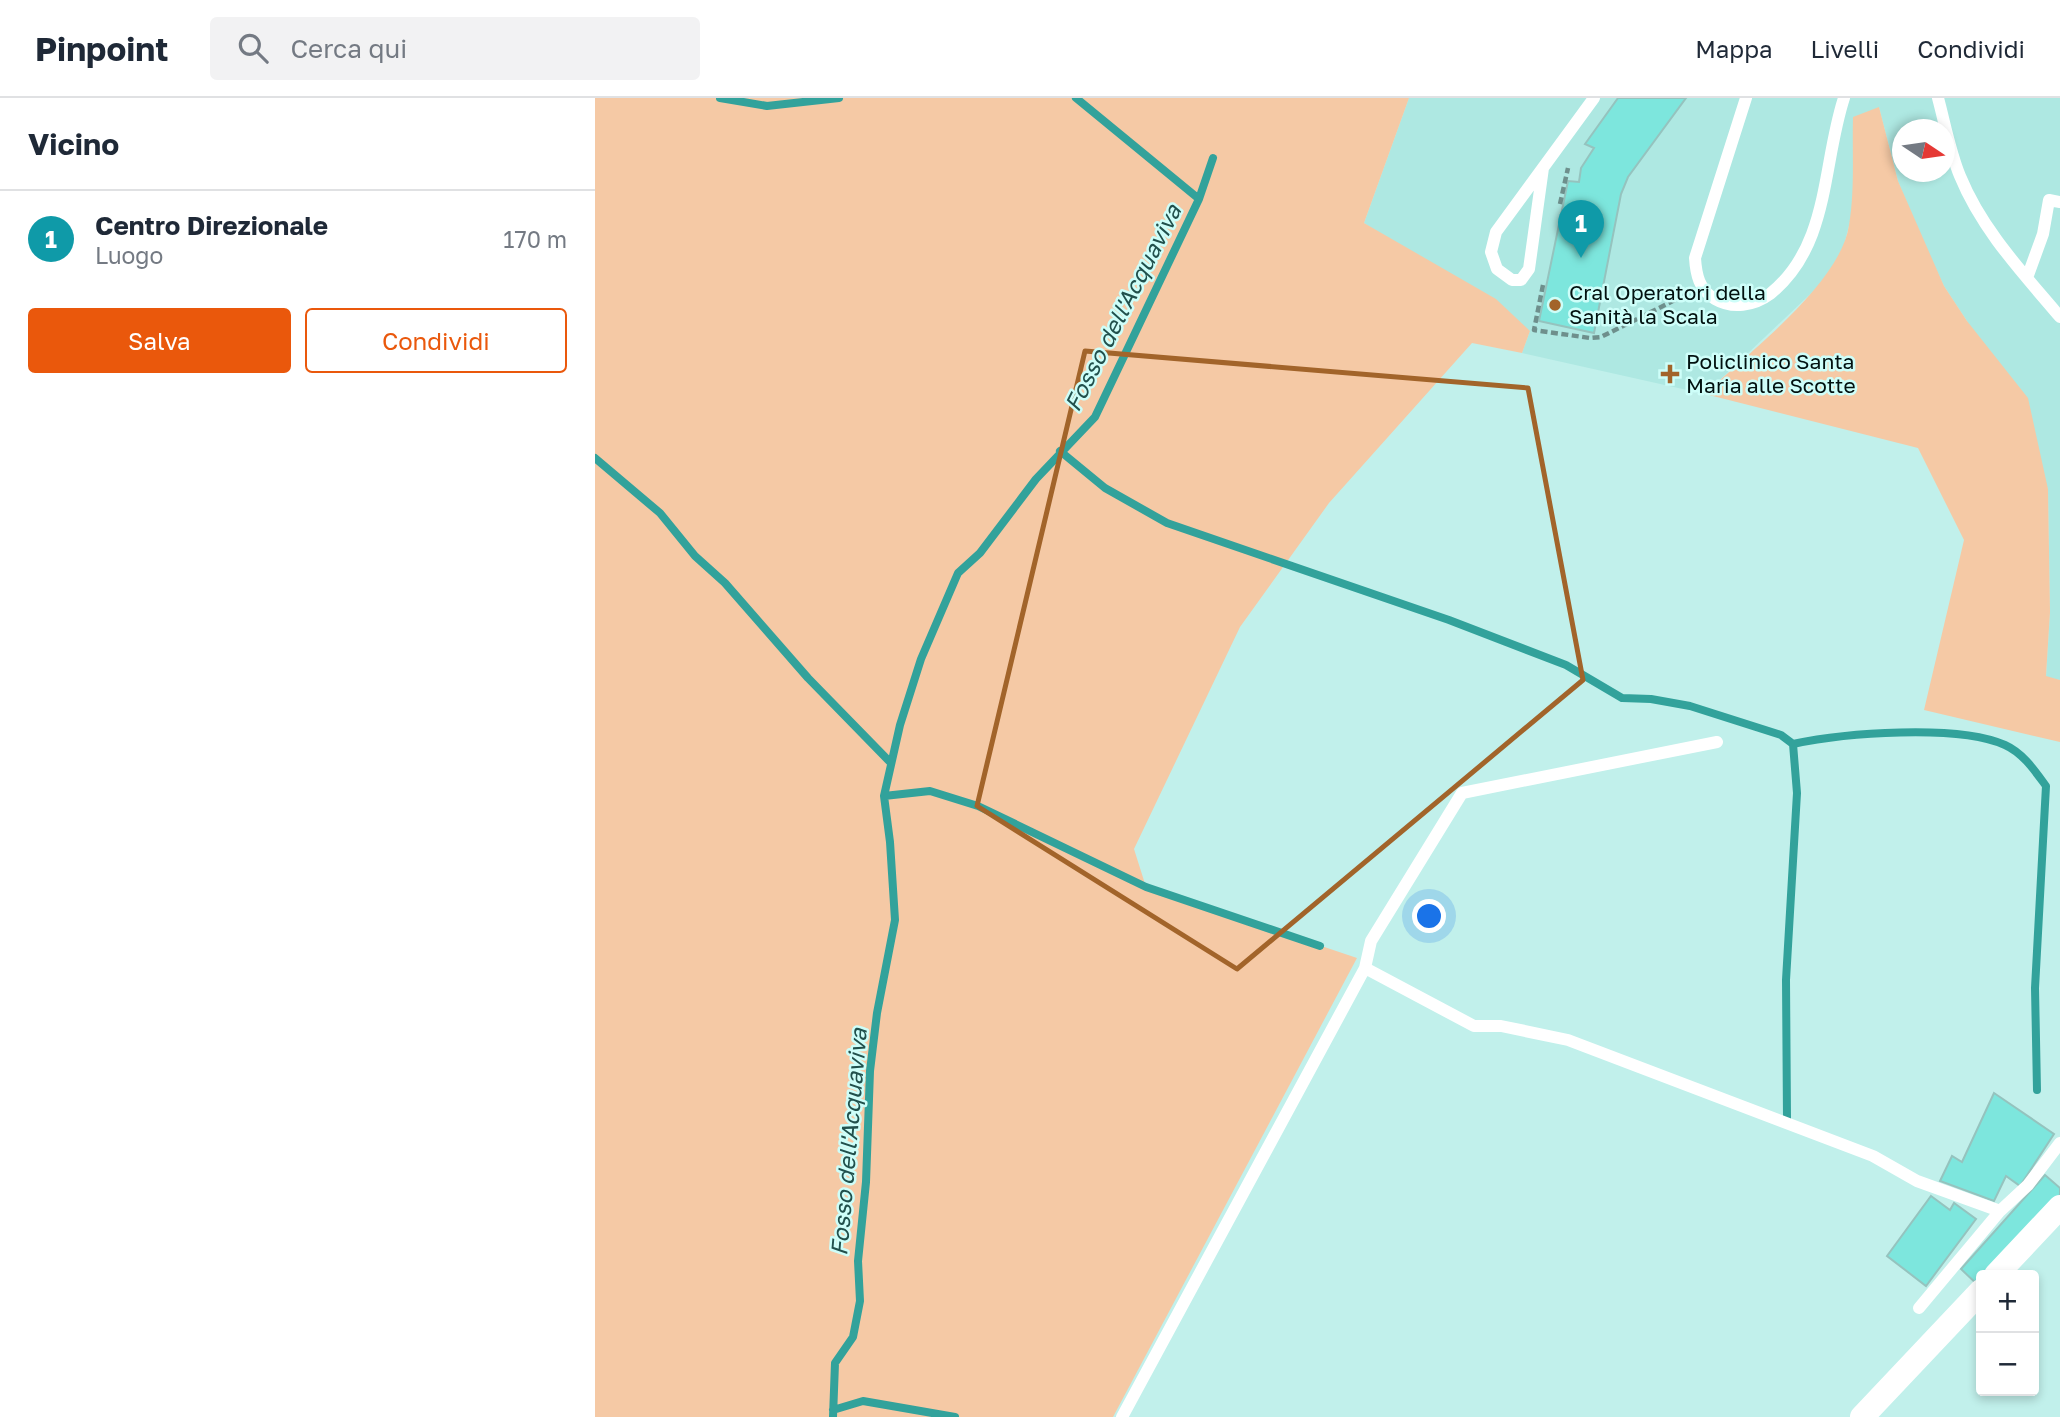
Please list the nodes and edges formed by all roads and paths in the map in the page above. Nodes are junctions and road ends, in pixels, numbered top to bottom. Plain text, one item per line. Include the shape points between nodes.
1 (1594, 98) edge
2 (1746, 98) edge
3 (1844, 98) edge
4 (1938, 98) edge
5 (1547, 163) junction
6 (2060, 202) edge
7 (1559, 208) dead end
8 (1545, 276) dead end
9 (2027, 278) junction
10 (1702, 286) junction
11 (2060, 317) edge
12 (1717, 742) dead end
13 (1364, 968) junction
14 (2060, 1143) edge
15 (2060, 1207) edge
16 (2000, 1211) junction
17 (2001, 1270) edge
18 (1976, 1296) edge
19 (1919, 1308) dead end
20 (1122, 1417) edge
21 (1862, 1417) edge

1 - 5 lane
2 - 10 lane via 1698,241 1696,274
3 - 10 lane via 1815,229 1793,271 1752,304 1726,304 1709,296
4 - 9 lane via 1959,175 1972,202
5 - 5 lane via 1501,224 1493,243 1497,269 1512,280 1526,276 1532,257
5 - 7 path via 1568,167
6 - 9 lane via 2049,200
8 - 10 path via 1534,330 1590,338 1631,323
9 - 11 lane
12 - 13 lane via 1462,793 1371,941
13 - 16 lane via 1474,1026 1501,1026 1569,1040 1873,1156 1917,1181
13 - 20 lane
14 - 16 lane via 2028,1185
15 - 17 street
16 - 19 lane
18 - 21 street

